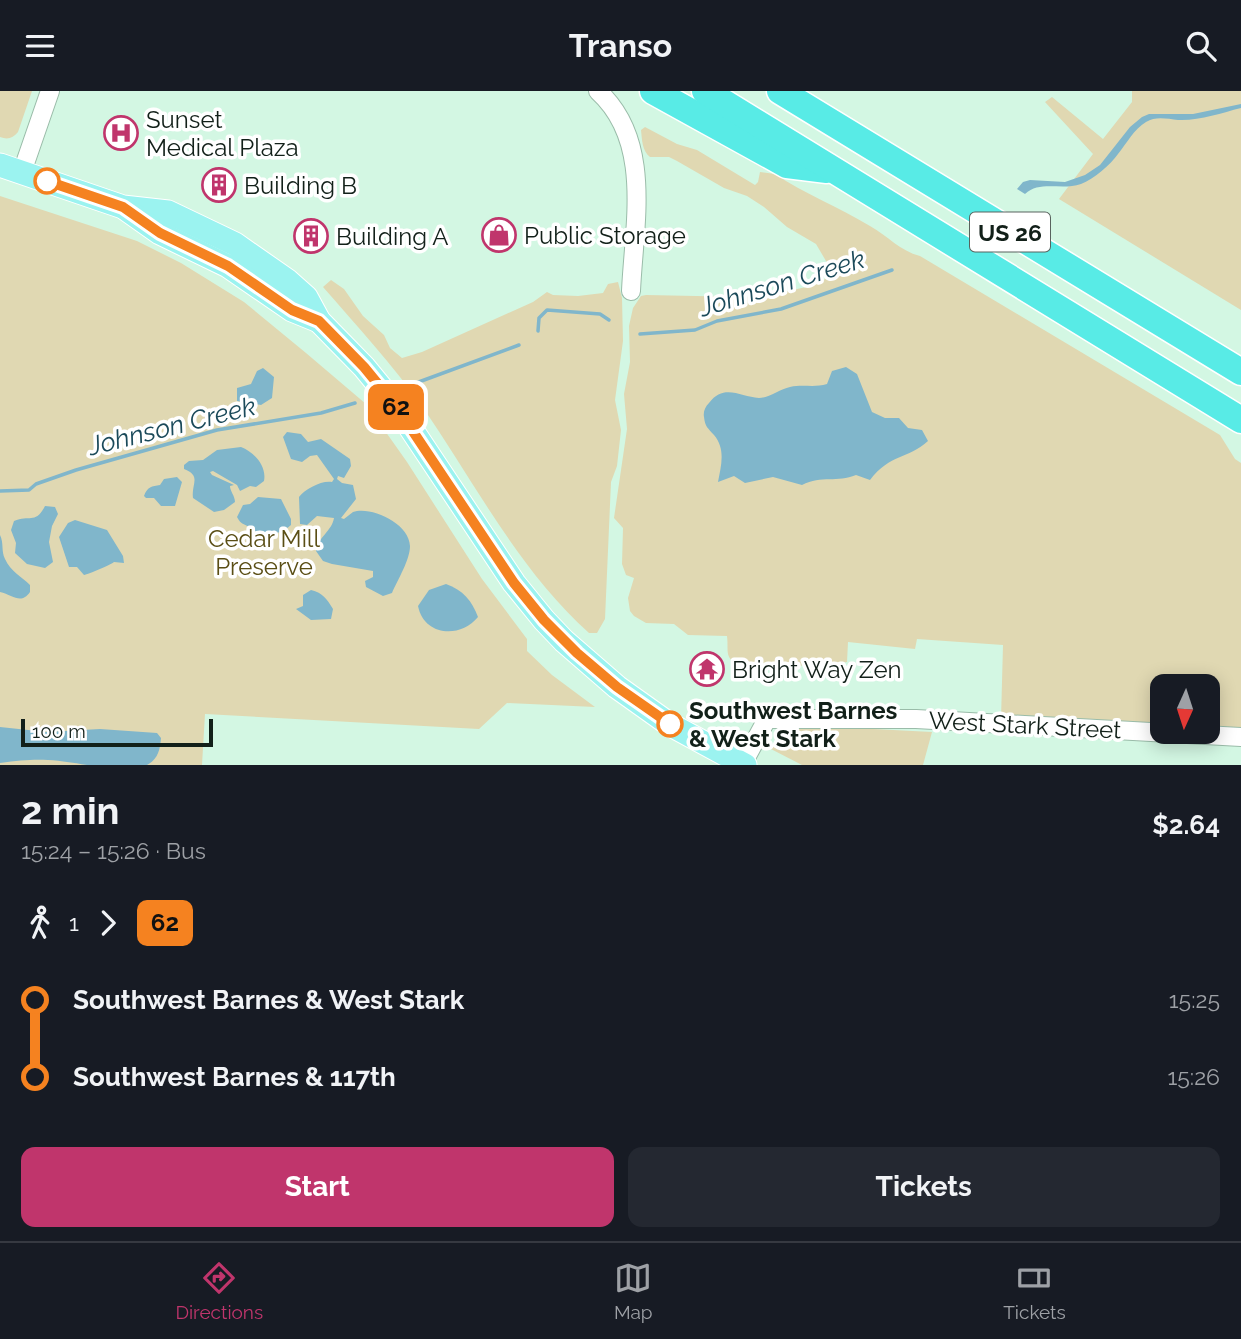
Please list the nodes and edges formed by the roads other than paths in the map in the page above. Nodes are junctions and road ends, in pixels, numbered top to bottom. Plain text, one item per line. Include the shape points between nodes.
1 (50, 91) edge
2 (598, 91) edge
3 (653, 91) edge
4 (705, 91) edge
5 (780, 91) edge
6 (0, 165) edge
7 (836, 171) junction
8 (22, 172) junction
9 (123, 207) junction
10 (252, 255) junction
11 (228, 266) junction
12 (631, 291) dead end
13 (319, 321) junction
14 (1241, 372) edge
15 (1241, 419) edge
16 (1241, 737) edge
17 (743, 765) edge

1 - 8 street
2 - 12 street via 623,123 634,155
3 - 7 highway via 788,166
4 - 7 highway, US 26
5 - 14 highway, US 26
6 - 8 main road
7 - 15 highway, US 26
8 - 9 main road
9 - 10 main road via 168,212
9 - 11 main road via 160,233
10 - 11 main road
10 - 13 main road via 306,297
11 - 13 main road via 292,310
13 - 17 main road via 396,406 514,583 558,634 645,708
16 - 17 street, West Stark Street via 916,719 767,719

